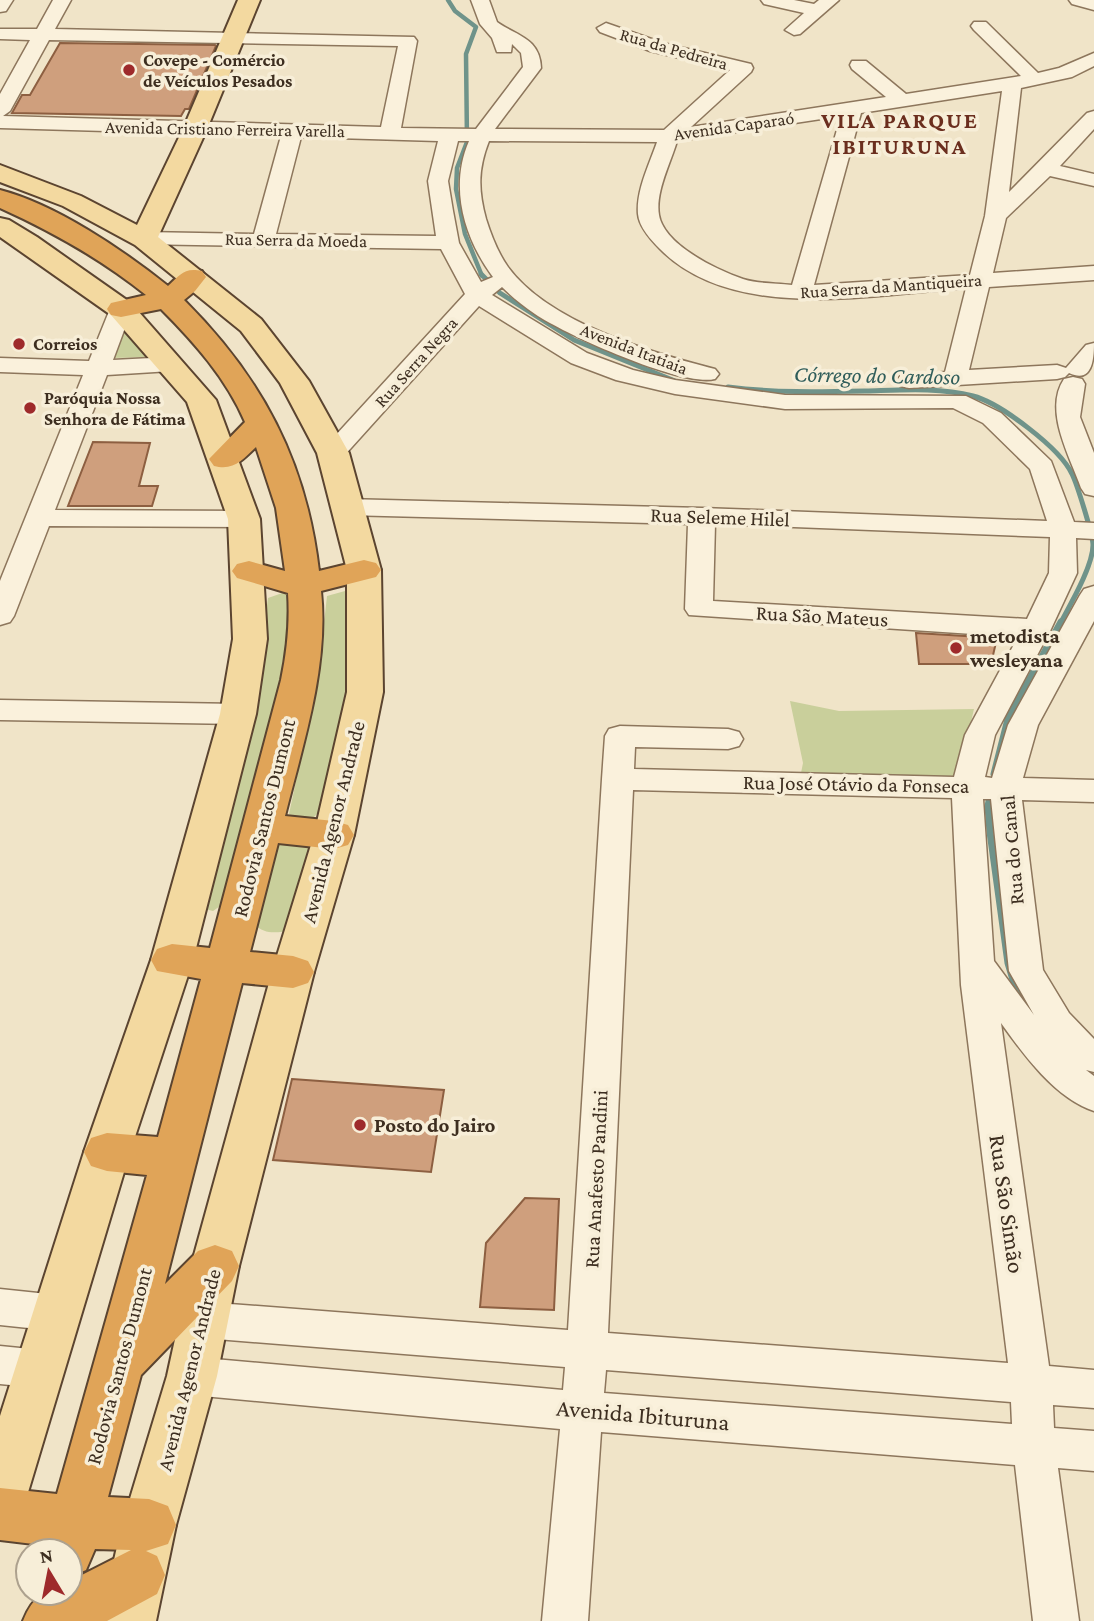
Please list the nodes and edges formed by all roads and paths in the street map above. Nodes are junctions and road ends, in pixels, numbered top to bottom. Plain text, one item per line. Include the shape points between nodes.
1 (4, 0) edge
2 (62, 0) edge
3 (249, 0) edge
4 (480, 0) edge
5 (770, 0) edge
6 (1078, 0) edge
7 (1094, 5) edge
8 (0, 7) edge
9 (812, 15) edge
10 (980, 26) dead end
11 (606, 27) dead end
12 (0, 34) edge
13 (824, 35) dead end
14 (43, 36) junction
15 (234, 39) junction
16 (1094, 59) edge
17 (859, 65) dead end
18 (744, 68) joint
19 (1035, 80) junction
20 (1012, 85) junction
21 (901, 100) junction
22 (853, 108) junction
23 (0, 111) edge
24 (1094, 117) edge
25 (0, 122) edge
26 (195, 128) junction
27 (293, 130) junction
28 (390, 133) junction
29 (450, 135) junction
30 (482, 135) junction
31 (669, 136) junction
32 (1046, 169) junction
33 (1094, 180) edge
34 (5, 203) edge
35 (996, 216) junction
36 (264, 238) junction
37 (144, 239) junction
38 (449, 243) junction
39 (1094, 273) edge
40 (504, 277) junction
41 (981, 280) junction
42 (179, 288) junction
43 (800, 293) junction
44 (477, 295) junction
45 (121, 309) junction
46 (1094, 350) edge
47 (172, 364) junction
48 (0, 365) edge
49 (97, 368) junction
50 (1079, 376) edge
51 (949, 388) junction
52 (262, 420) junction
53 (333, 453) junction
54 (225, 459) junction
55 (1094, 488) edge
56 (346, 507) junction
57 (702, 516) junction
58 (38, 518) junction
59 (244, 519) junction
60 (1063, 530) junction
61 (1094, 531) edge
62 (364, 570) junction
63 (249, 571) junction
64 (304, 585) junction
65 (1094, 595) edge
66 (0, 616) edge
67 (1037, 629) junction
68 (0, 710) edge
69 (239, 714) junction
70 (728, 739) dead end
71 (617, 779) junction
72 (967, 786) junction
73 (1005, 787) junction
74 (1094, 791) edge
75 (264, 828) junction
76 (334, 835) junction
77 (172, 960) junction
78 (977, 964) junction
79 (225, 967) junction
80 (293, 972) junction
81 (1094, 1058) edge
82 (1094, 1096) edge
83 (107, 1152) junction
84 (175, 1158) junction
85 (215, 1266) junction
86 (0, 1307) edge
87 (57, 1313) junction
88 (204, 1320) junction
89 (587, 1351) junction
90 (121, 1361) junction
91 (0, 1364) edge
92 (40, 1369) junction
93 (192, 1376) junction
94 (1031, 1384) junction
95 (1094, 1389) edge
96 (581, 1411) junction
97 (1034, 1446) junction
98 (1094, 1451) edge
99 (0, 1499) edge
100 (0, 1514) edge
101 (71, 1537) edge
102 (84, 1544) edge
103 (139, 1574) edge
104 (49, 1621) edge
105 (565, 1621) edge
106 (1056, 1621) edge

1 - 8 street
2 - 14 street
3 - 15 main road
4 - 30 street, Avenida Itatiaia via 489,24 501,37 516,87
5 - 9 street
6 - 7 street
9 - 13 street
10 - 19 street
11 - 18 street, Rua da Pedreira via 657,47
12 - 14 street
14 - 15 street
14 - 23 street
15 - 26 main road
15 - 28 street via 408,41
16 - 19 street, Avenida Caparaó
17 - 21 street
18 - 31 street, Rua Serra da Mantiqueira
19 - 20 street, Avenida Caparaó
20 - 21 street, Avenida Caparaó
20 - 35 street
21 - 22 street, Avenida Caparaó
22 - 31 street, Avenida Caparaó
22 - 43 street
24 - 32 street
25 - 26 street, Avenida Cristiano Ferreira Varella
26 - 27 street, Avenida Cristiano Ferreira Varella
26 - 37 main road
27 - 28 street, Avenida Cristiano Ferreira Varella
27 - 36 street
28 - 29 street, Avenida Cristiano Ferreira Varella
29 - 30 street, Avenida Caparaó
29 - 38 street, Avenida Itatiaia via 438,181
30 - 31 street, Avenida Caparaó
30 - 40 street, Avenida Itatiaia via 469,169 470,198 486,248
31 - 43 street, Rua Serra da Mantiqueira via 651,190 648,215 658,235 678,255 741,286
32 - 33 street
32 - 35 street
34 - 37 main road, Avenida Agenor Andrade via 72,201
34 - 42 highway, Rodovia Santos Dumont
34 - 45 main road
35 - 41 street
36 - 37 street, Rua Serra da Moeda
36 - 38 street, Rua Serra da Moeda
37 - 42 main road, Avenida Agenor Andrade
38 - 44 street, Avenida Itatiaia
39 - 41 street, Rua Serra da Mantiqueira
40 - 44 street, Rua Serra Negra
40 - 51 street, Avenida Itatiaia via 536,304 591,335 694,373
41 - 43 street, Rua Serra da Mantiqueira
41 - 51 street
42 - 45 highway
42 - 52 highway, Rodovia Santos Dumont via 196,325
42 - 53 main road, Avenida Agenor Andrade via 251,325 294,381
44 - 51 street, Avenida Itatiaia via 579,358 675,387 785,402 858,403
44 - 53 street, Rua Serra Negra
45 - 47 main road
45 - 49 street
46 - 50 street
47 - 49 street
47 - 54 main road via 201,400
48 - 49 street
49 - 58 street
50 - 51 street, Avenida Itatiaia
50 - 55 street via 1068,417
51 - 60 street, Rua do Canal via 992,418 1042,466
52 - 54 highway
52 - 64 highway, Rodovia Santos Dumont via 279,459 297,526
53 - 56 main road, Avenida Agenor Andrade
54 - 59 main road
56 - 57 street, Rua Seleme Hilel
56 - 62 main road, Avenida Agenor Andrade
57 - 60 street, Rua Seleme Hilel
57 - 67 street, Rua São Mateus via 699,609
58 - 59 street
58 - 66 street
59 - 63 main road
60 - 61 street, Rua Seleme Hilel
60 - 67 street, Rua do Canal via 1063,573
62 - 64 highway
62 - 76 main road, Avenida Agenor Andrade via 365,692
63 - 64 highway via 272,581
63 - 69 main road via 250,639
64 - 75 highway, Rodovia Santos Dumont via 307,627 302,664
65 - 73 street, Rua do Canal via 1023,725
67 - 72 street, Rua do Canal via 980,735
68 - 69 street
69 - 77 main road
70 - 71 street, Rua Anafesto Pandini via 620,736
71 - 72 street, Rua José Otávio da Fonseca
71 - 89 street, Rua Anafesto Pandini
72 - 73 street, Rua José Otávio da Fonseca
72 - 78 street, Rua São Simão
73 - 74 street, Rua José Otávio da Fonseca
73 - 81 street, Rua do Canal via 1026,971 1057,1023
75 - 76 highway
75 - 79 highway, Rodovia Santos Dumont
76 - 80 main road, Avenida Agenor Andrade
77 - 79 highway
77 - 83 main road
78 - 82 street via 1032,1038 1072,1081
78 - 94 street, Rua São Simão
79 - 80 highway
79 - 84 highway, Rodovia Santos Dumont
80 - 85 main road, Avenida Agenor Andrade
83 - 84 highway
83 - 87 main road
84 - 90 highway, Rodovia Santos Dumont
85 - 88 main road, Avenida Agenor Andrade
85 - 90 highway
86 - 87 street
87 - 92 main road
88 - 89 street
88 - 93 main road, Avenida Agenor Andrade
89 - 94 street
89 - 96 street, Rua Anafesto Pandini
90 - 101 highway, Rodovia Santos Dumont
91 - 92 street
92 - 99 main road
93 - 96 street, Avenida Ibituruna
93 - 103 main road, Avenida Agenor Andrade
94 - 95 street
94 - 97 street, Rua São Simão
96 - 97 street, Avenida Ibituruna
96 - 105 street, Rua Anafesto Pandini
97 - 98 street, Avenida Ibituruna
97 - 106 street, Rua São Simão
100 - 101 highway
102 - 103 highway
103 - 104 highway

